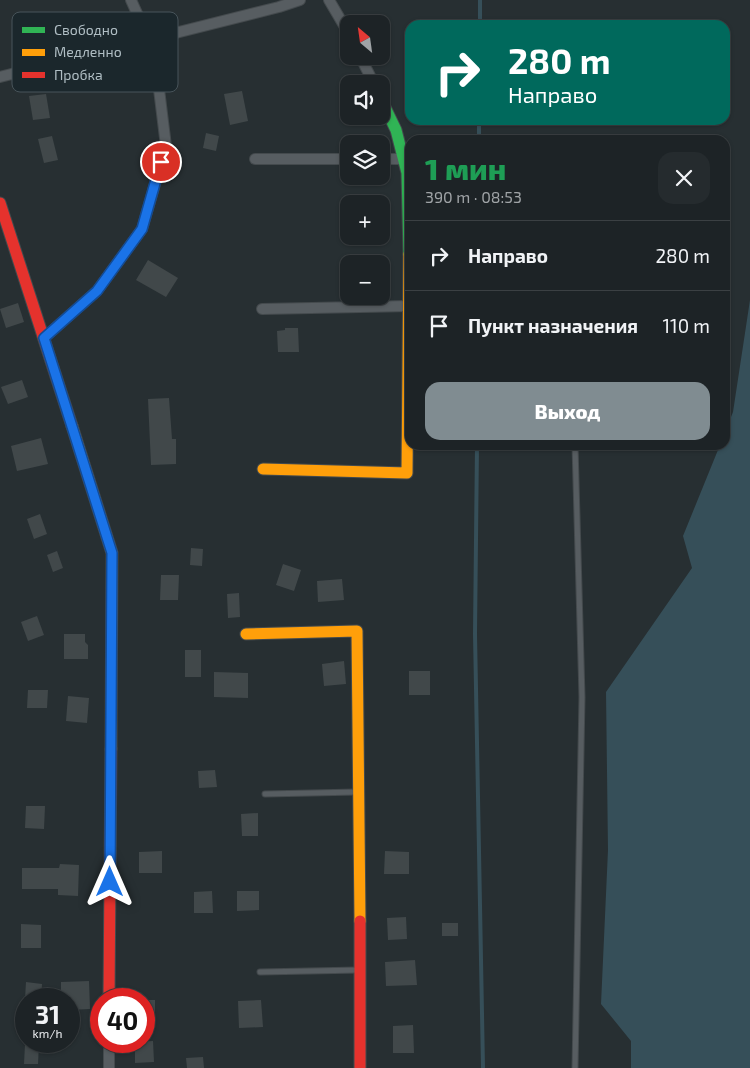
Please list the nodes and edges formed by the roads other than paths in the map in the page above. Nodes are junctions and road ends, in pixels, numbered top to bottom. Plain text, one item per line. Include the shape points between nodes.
1 (131, 0) edge
2 (300, 0) edge
3 (329, 0) edge
4 (136, 12) edge
5 (340, 19) edge
6 (178, 32) edge
7 (160, 92) edge
8 (390, 118) edge
9 (255, 159) dead end
10 (340, 159) edge
11 (390, 159) edge
12 (403, 159) junction
13 (405, 166) edge
14 (0, 204) edge
15 (405, 306) edge
16 (262, 309) dead end
17 (44, 338) junction
18 (407, 450) edge
19 (575, 450) edge
20 (263, 469) dead end
21 (246, 634) dead end
22 (360, 792) junction
23 (265, 794) dead end
24 (359, 970) junction
25 (260, 972) dead end
26 (109, 988) edge
27 (109, 1053) edge
28 (109, 1068) edge
29 (360, 1068) edge
30 (575, 1068) edge

1 - 4 street
2 - 6 street
3 - 5 street
7 - 17 street via 166,146 142,229 97,291
8 - 12 street
9 - 10 street
11 - 12 street
12 - 13 street
14 - 17 street
15 - 16 street
17 - 26 street via 112,553
18 - 20 street via 407,473
19 - 30 lane via 582,696
21 - 22 street via 357,631
22 - 23 lane
22 - 24 street
24 - 25 lane
24 - 29 street
27 - 28 street

